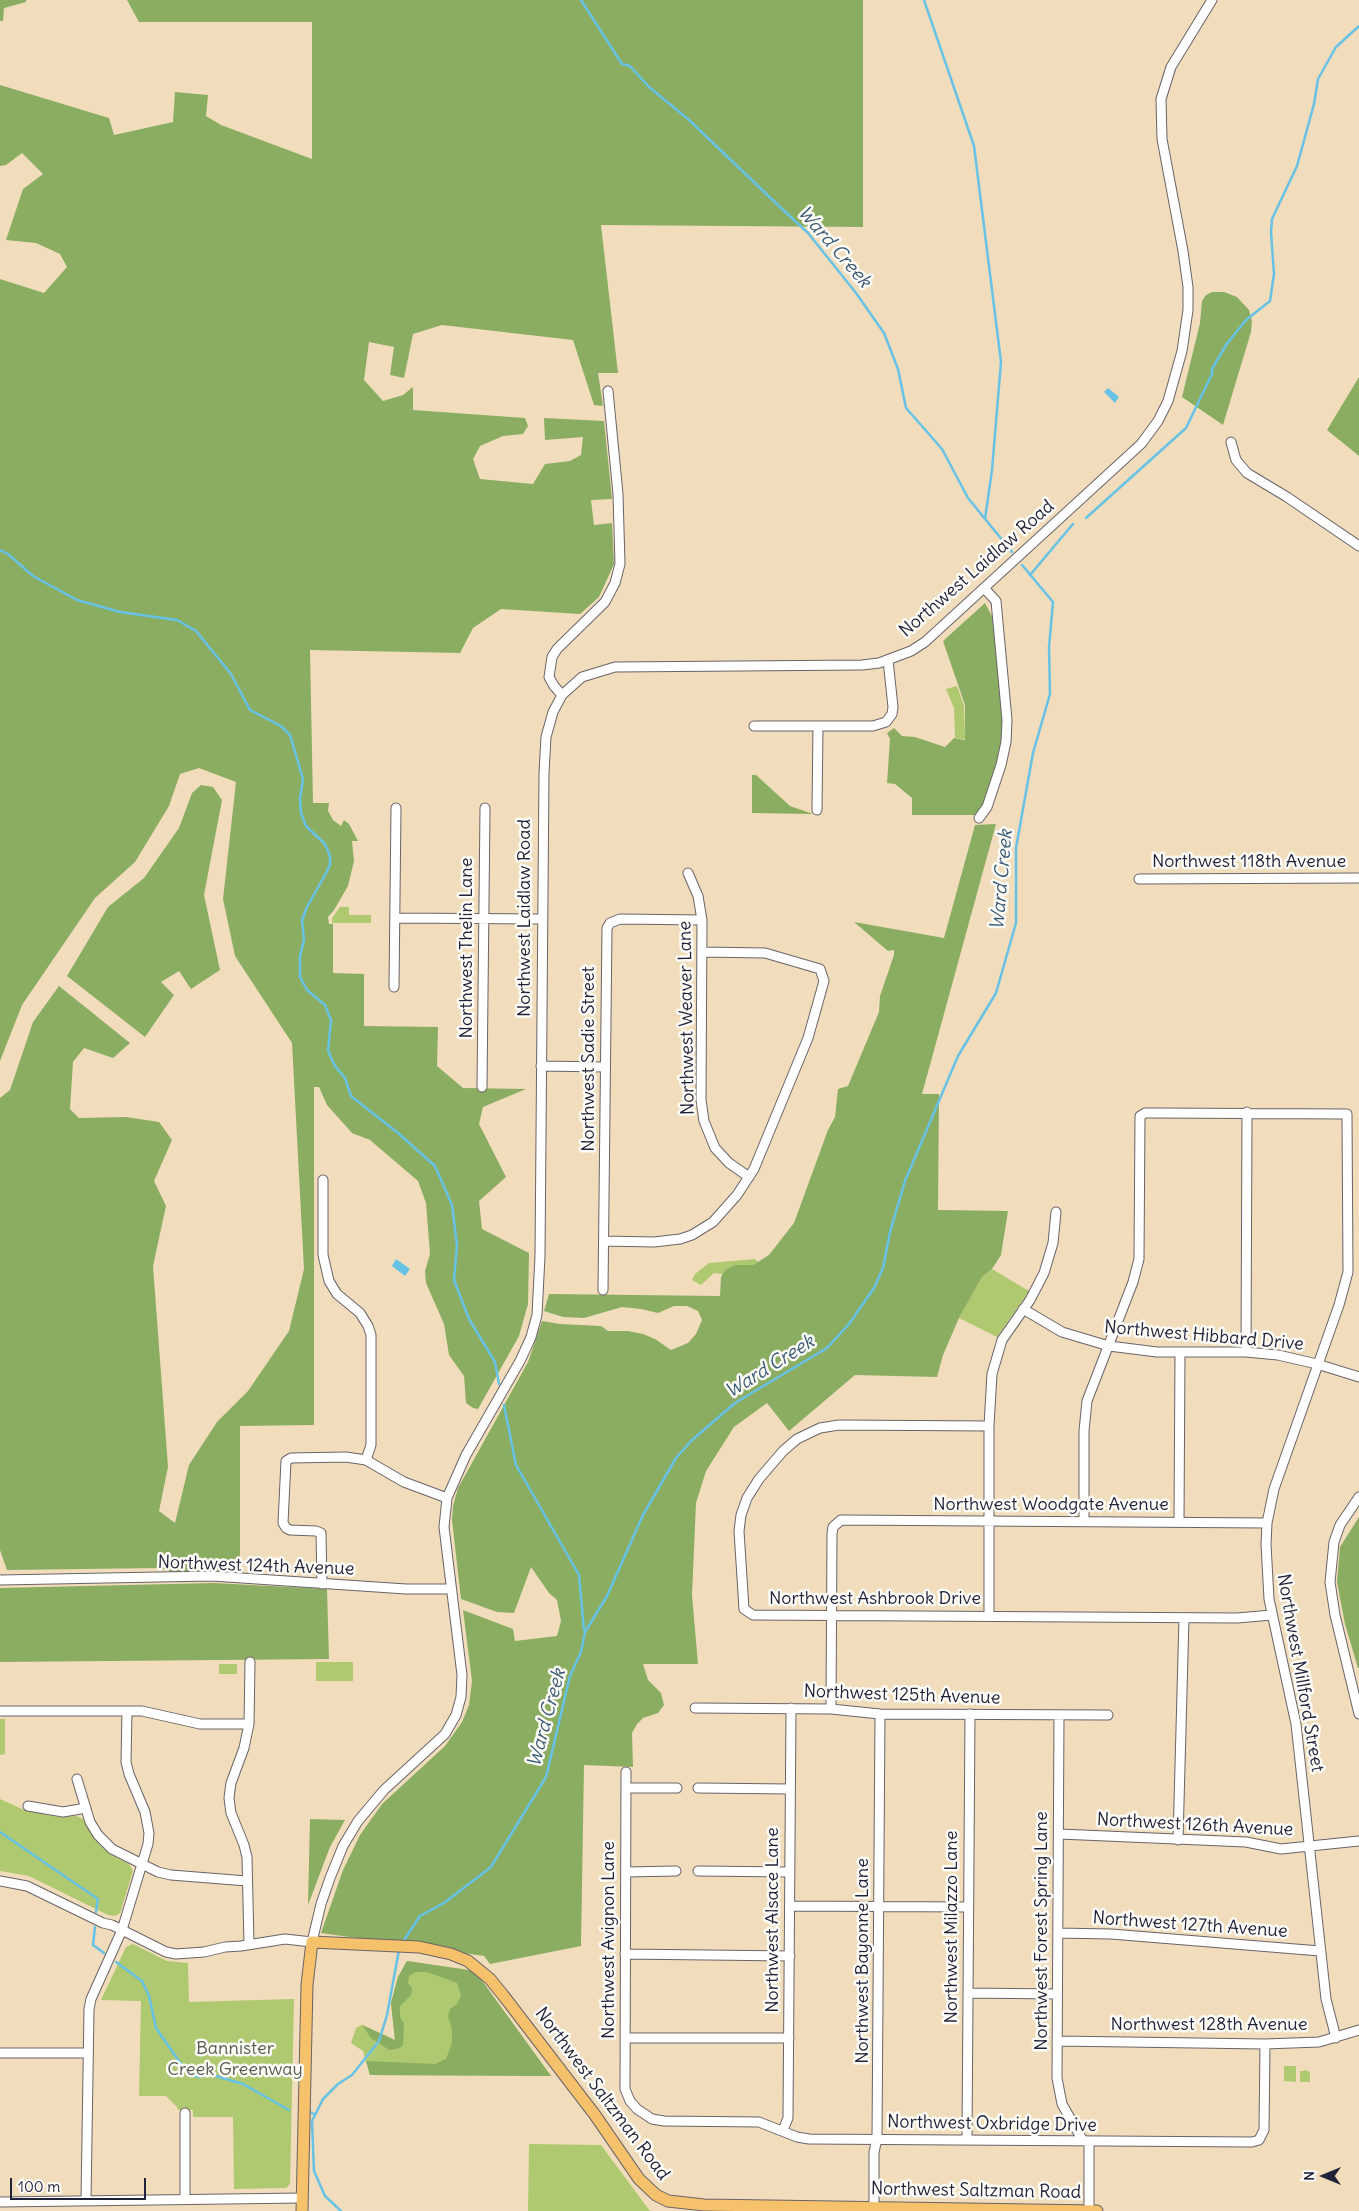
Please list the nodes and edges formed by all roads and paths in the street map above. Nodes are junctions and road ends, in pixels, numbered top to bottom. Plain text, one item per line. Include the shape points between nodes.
1 (1212, 0) edge
2 (608, 391) dead end
3 (1230, 442) dead end
4 (1359, 546) edge
5 (984, 588) junction
6 (888, 660) junction
7 (562, 695) junction
8 (754, 726) dead end
9 (818, 726) junction
10 (396, 808) dead end
11 (484, 808) dead end
12 (817, 810) dead end
13 (979, 818) dead end
14 (688, 873) dead end
15 (1359, 878) edge
16 (1139, 879) dead end
17 (394, 918) junction
18 (484, 919) junction
19 (542, 919) junction
20 (702, 920) junction
21 (702, 952) junction
22 (394, 987) dead end
23 (542, 1066) junction
24 (605, 1067) junction
25 (482, 1087) dead end
26 (1247, 1112) junction
27 (749, 1177) junction
28 (323, 1180) dead end
29 (1056, 1212) dead end
30 (604, 1241) junction
31 (603, 1290) dead end
32 (1023, 1309) junction
33 (1109, 1346) junction
34 (1180, 1352) junction
35 (1246, 1352) junction
36 (1317, 1364) junction
37 (1359, 1377) edge
38 (989, 1426) junction
39 (366, 1460) junction
40 (1359, 1497) edge
41 (447, 1498) junction
42 (990, 1521) junction
43 (1084, 1521) junction
44 (1179, 1522) junction
45 (1267, 1523) junction
46 (0, 1580) edge
47 (322, 1584) junction
48 (451, 1589) junction
49 (832, 1615) junction
50 (1272, 1615) junction
51 (989, 1616) junction
52 (1184, 1618) junction
53 (250, 1662) dead end
54 (695, 1708) dead end
55 (791, 1708) junction
56 (831, 1709) junction
57 (0, 1711) edge
58 (126, 1711) junction
59 (880, 1714) junction
60 (970, 1714) junction
61 (1359, 1714) edge
62 (1059, 1715) junction
63 (1108, 1715) dead end
64 (250, 1724) junction
65 (626, 1772) dead end
66 (76, 1779) dead end
67 (626, 1788) junction
68 (677, 1788) dead end
69 (698, 1788) dead end
70 (790, 1789) junction
71 (28, 1806) dead end
72 (86, 1808) junction
73 (1059, 1834) junction
74 (1178, 1840) junction
75 (1359, 1842) edge
76 (1310, 1847) junction
77 (143, 1865) junction
78 (676, 1871) dead end
79 (698, 1871) dead end
80 (626, 1872) junction
81 (790, 1872) junction
82 (0, 1881) edge
83 (248, 1881) junction
84 (790, 1906) junction
85 (880, 1906) junction
86 (968, 1908) junction
87 (122, 1930) junction
88 (1058, 1934) junction
89 (312, 1942) junction
90 (248, 1945) junction
91 (1320, 1951) junction
92 (626, 1954) junction
93 (790, 1956) junction
94 (968, 1993) junction
95 (1057, 1994) junction
96 (1359, 2030) edge
97 (625, 2038) junction
98 (789, 2038) junction
99 (1336, 2038) junction
100 (1057, 2041) junction
101 (1265, 2044) junction
102 (0, 2052) edge
103 (87, 2054) junction
104 (634, 2106) joint
105 (185, 2113) dead end
106 (783, 2130) junction
107 (878, 2139) junction
108 (967, 2139) junction
109 (1086, 2141) junction
110 (302, 2198) junction
111 (185, 2199) junction
112 (0, 2202) edge
113 (86, 2202) junction
114 (874, 2207) junction
115 (789, 2208) edge
116 (302, 2211) edge
117 (1089, 2211) edge
118 (1097, 2211) edge

1 - 5 street, Northwest Laidlaw Road via 1172,67 1161,99 1162,139 1188,287 1185,337 1168,401 1140,444
2 - 7 street via 618,494 620,564 616,582 605,602 552,657 549,676
3 - 4 street via 1236,460 1246,473 1288,497
5 - 6 street, Northwest Laidlaw Road via 918,648
5 - 13 street via 996,601 1008,720 1001,765 987,807
6 - 7 street, Northwest Laidlaw Road via 845,666 616,667 582,677
6 - 9 street via 893,707 890,719 873,726
7 - 19 street, Northwest Laidlaw Road via 550,721 544,752
8 - 9 street
9 - 12 street
10 - 17 street
11 - 18 street, Northwest Thelin Lane
14 - 20 street, Northwest Weaver Lane via 698,896
15 - 16 street, Northwest 118th Avenue
17 - 18 street
17 - 22 street
18 - 19 street
18 - 25 street, Northwest Thelin Lane
19 - 23 street, Northwest Laidlaw Road
20 - 21 street, Northwest Weaver Lane
20 - 24 street, Northwest Sadie Street via 620,919 610,923 606,934
21 - 27 street, Northwest Weaver Lane via 701,1100 704,1121 722,1156
21 - 27 street via 764,953 813,965 820,969 824,981 806,1046
23 - 24 street
23 - 41 street, Northwest Laidlaw Road via 540,1279 535,1322 520,1361 466,1455
24 - 30 street, Northwest Sadie Street
26 - 33 street via 1153,1113 1142,1114 1139,1119 1139,1260
26 - 35 street
26 - 36 street, Northwest Millford Street via 1347,1114 1348,1272
27 - 30 street via 714,1222 692,1235 667,1241
28 - 39 street via 323,1255 329,1281 337,1294 360,1313 371,1335 372,1445
29 - 32 street via 1048,1263
30 - 31 street, Northwest Sadie Street
32 - 33 street, Northwest Hibbard Drive via 1062,1332
32 - 38 street via 1002,1340 996,1356
33 - 34 street, Northwest Hibbard Drive
33 - 43 street via 1086,1410
34 - 35 street, Northwest Hibbard Drive
34 - 44 street
35 - 36 street, Northwest Hibbard Drive
36 - 37 street, Northwest Hibbard Drive
36 - 45 street, Northwest Millford Street via 1274,1489
38 - 42 street
38 - 49 street, Northwest Ashbrook Drive via 839,1425 820,1428 790,1444 759,1479 748,1498 739,1530 744,1609 753,1615
39 - 41 street via 404,1482
39 - 47 street via 346,1457 291,1458 286,1461 283,1523 290,1530 321,1533
40 - 61 street via 1340,1525 1334,1542 1330,1582
41 - 48 street, Northwest Laidlaw Road via 444,1527
42 - 43 street, Northwest Woodgate Avenue
42 - 49 street, Northwest Woodgate Avenue via 844,1520 836,1523 832,1534
42 - 51 street
43 - 44 street, Northwest Woodgate Avenue
44 - 45 street, Northwest Woodgate Avenue
45 - 50 street, Northwest Millford Street via 1267,1580
46 - 47 street, Northwest 124th Avenue via 212,1576
47 - 48 street, Northwest 124th Avenue
48 - 89 street, Northwest Laidlaw Road via 462,1675 456,1715 445,1734 384,1790 358,1821 330,1878
49 - 51 street, Northwest Ashbrook Drive
49 - 56 street
50 - 52 street, Northwest Ashbrook Drive
50 - 76 street, Northwest Millford Street via 1296,1724
51 - 52 street, Northwest Ashbrook Drive
52 - 74 street
53 - 64 street
54 - 55 street, Northwest 125th Avenue
55 - 56 street, Northwest 125th Avenue
55 - 70 street, Northwest Alsace Lane
56 - 59 street, Northwest 125th Avenue
57 - 58 street
58 - 64 street via 151,1712 200,1724
58 - 77 street via 127,1767 145,1812 149,1833
59 - 60 street, Northwest 125th Avenue
59 - 85 street, Northwest Bayonne Lane
60 - 62 street, Northwest 125th Avenue
60 - 86 street, Northwest Milazzo Lane
62 - 63 street, Northwest 125th Avenue
62 - 73 street, Northwest Forest Spring Lane
64 - 83 street via 229,1798 231,1813 244,1845
65 - 67 street, Northwest Avignon Lane
66 - 72 street
67 - 68 street
67 - 80 street, Northwest Avignon Lane
69 - 70 street
70 - 81 street, Northwest Alsace Lane
71 - 72 street via 63,1812
72 - 77 street via 98,1835 112,1849
73 - 74 street, Northwest 126th Avenue
73 - 88 street, Northwest Forest Spring Lane
74 - 76 street, Northwest 126th Avenue via 1246,1842 1281,1849
75 - 76 street, Northwest 126th Avenue
76 - 91 street, Northwest Millford Street
77 - 83 street via 171,1875
77 - 87 street
78 - 80 street
79 - 81 street
80 - 92 street, Northwest Avignon Lane
81 - 84 street, Northwest Alsace Lane
82 - 87 street via 26,1886
83 - 90 street
84 - 85 street
84 - 93 street, Northwest Alsace Lane
85 - 86 street
85 - 107 street, Northwest Bayonne Lane
86 - 94 street, Northwest Milazzo Lane
87 - 90 street via 176,1954
87 - 103 street via 91,1999
88 - 91 street, Northwest 127th Avenue via 1111,1934
88 - 95 street, Northwest Forest Spring Lane
89 - 90 street via 285,1939
89 - 110 main road, Northwest Laidlaw Road via 307,1985
89 - 115 main road, Northwest Saltzman Road via 430,1949 468,1961 490,1979 640,2179 656,2195 680,2204
91 - 99 street, Northwest Millford Street via 1326,1999
92 - 93 street
92 - 97 street, Northwest Avignon Lane
93 - 98 street, Northwest Alsace Lane
94 - 95 street
94 - 108 street, Northwest Milazzo Lane
95 - 100 street, Northwest Forest Spring Lane
96 - 99 street, Northwest 128th Avenue
97 - 98 street
97 - 104 street, Northwest Avignon Lane via 625,2089
98 - 106 street, Northwest Alsace Lane via 788,2118
99 - 101 street, Northwest 128th Avenue via 1319,2042
100 - 101 street, Northwest 128th Avenue
100 - 109 street, Northwest Forest Spring Lane via 1059,2094
101 - 109 street, Northwest Oxbridge Drive via 1264,2130 1259,2140
102 - 103 street
103 - 113 street
104 - 106 street, Northwest Oxbridge Drive via 652,2119 664,2121 759,2122
105 - 111 street
106 - 107 street, Northwest Oxbridge Drive via 797,2137
107 - 108 street, Northwest Oxbridge Drive
107 - 114 street, Northwest Bayonne Lane via 874,2152
108 - 109 street, Northwest Oxbridge Drive
109 - 117 street
110 - 111 street
110 - 116 main road, Northwest Laidlaw Road
111 - 113 street
112 - 113 street
114 - 115 main road, Northwest Saltzman Road
114 - 117 main road, Northwest Saltzman Road
117 - 118 main road, Northwest Saltzman Road

